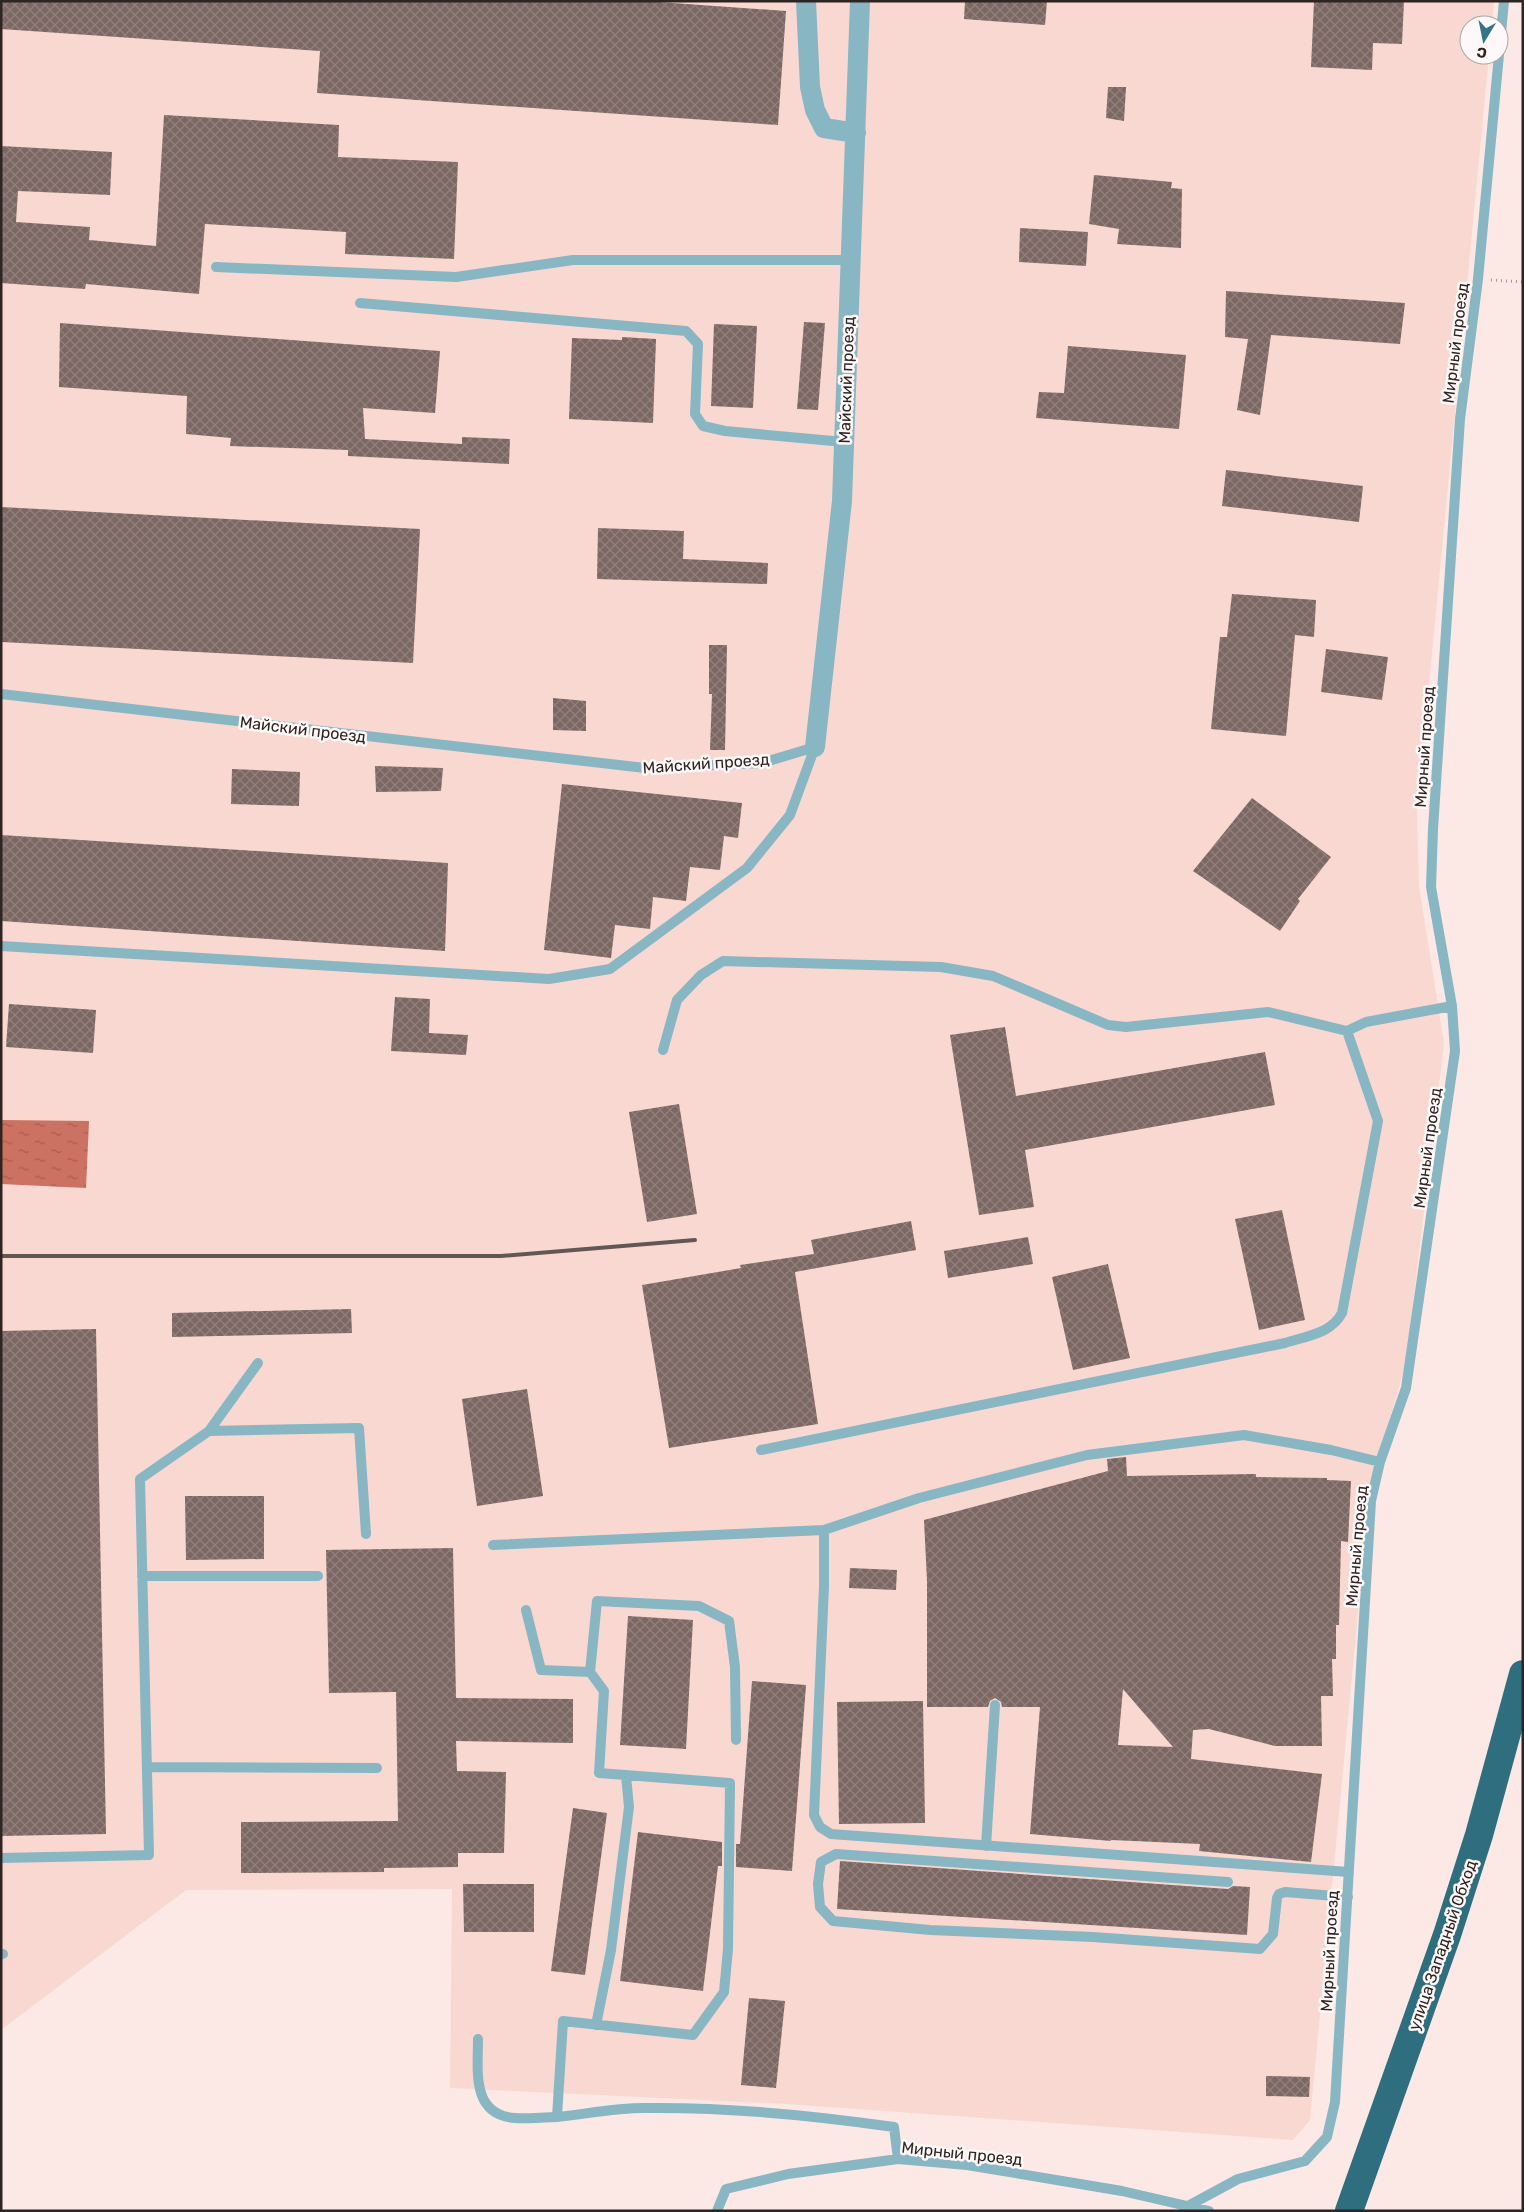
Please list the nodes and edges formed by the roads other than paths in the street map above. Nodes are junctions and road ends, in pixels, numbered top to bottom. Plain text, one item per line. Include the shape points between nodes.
1 (806, 1) edge
2 (860, 1) edge
3 (1504, 1) edge
4 (856, 133) junction
5 (851, 260) junction
6 (216, 267) dead end
7 (360, 303) dead end
8 (844, 442) junction
9 (1, 694) edge
10 (815, 747) junction
11 (1, 946) edge
12 (1452, 1006) junction
13 (1347, 1031) junction
14 (663, 1050) dead end
15 (258, 1363) dead end
16 (209, 1431) junction
17 (761, 1450) dead end
18 (1380, 1462) junction
19 (824, 1530) junction
20 (366, 1534) dead end
21 (493, 1545) dead end
22 (142, 1576) junction
23 (318, 1576) dead end
24 (526, 1610) dead end
25 (590, 1672) junction
26 (1523, 1674) edge
27 (996, 1705) dead end
28 (1523, 1720) edge
29 (736, 1740) dead end
30 (146, 1767) junction
31 (377, 1768) dead end
32 (626, 1776) junction
33 (986, 1846) junction
34 (1, 1858) edge
35 (1349, 1872) junction
36 (1228, 1882) dead end
37 (1348, 1896) junction
38 (596, 2025) junction
39 (478, 2039) dead end
40 (557, 2117) junction
41 (898, 2159) junction
42 (1186, 2208) edge
43 (717, 2211) edge
44 (1209, 2211) edge
45 (1349, 2211) edge
46 (1365, 2211) edge

1 - 4 street via 810,88 815,110 824,128
2 - 4 street, Майский проезд
3 - 12 lane, Мирный проезд via 1478,279 1460,419 1431,887
4 - 5 street, Майский проезд
5 - 6 lane via 573,260 456,277
5 - 8 street, Майский проезд
7 - 8 lane via 686,331 698,344 695,414 703,426
8 - 10 street, Майский проезд via 842,501
9 - 10 lane, Майский проезд via 645,768 762,763
10 - 11 lane via 790,815 747,868 610,969 549,979
12 - 13 lane via 1366,1022
12 - 18 lane, Мирный проезд via 1455,1051 1413,1353 1406,1388
13 - 14 lane via 1268,1012 1126,1027 1108,1025 993,976 941,967 723,961 701,976 677,1000
13 - 17 lane via 1378,1120 1342,1313 1331,1326 1285,1343
15 - 16 lane
16 - 20 lane via 359,1428
16 - 22 lane via 140,1480
18 - 19 lane via 1331,1450 1234,1436 1087,1455 919,1498
18 - 35 lane, Мирный проезд via 1372,1501
19 - 21 lane
19 - 33 lane via 814,1815 820,1827 831,1834
22 - 23 lane
22 - 30 lane
24 - 25 lane via 541,1670
25 - 29 lane via 597,1601 699,1606 729,1621
25 - 32 lane via 604,1691 599,1773
26 - 45 highway, улица Западный Обход via 1479,1836 1447,1935
27 - 33 lane
28 - 46 highway, улица Западный Обход via 1458,1939
30 - 31 lane
30 - 34 lane via 149,1855
32 - 38 lane via 629,1807 610,1950
32 - 38 lane via 730,1783 728,1949 724,1992 693,2035
33 - 35 lane
35 - 37 lane, Мирный проезд
36 - 37 lane via 836,1854 821,1862 818,1884 820,1907 833,1921 930,1930 1260,1949 1273,1934 1279,1894
37 - 42 lane, Мирный проезд via 1335,2102 1327,2137 1305,2161 1238,2179
38 - 40 lane via 563,2021
39 - 40 lane via 478,2079 483,2100 494,2113 514,2118
40 - 41 lane via 643,2108 774,2112 845,2120 894,2127
41 - 42 lane, Мирный проезд via 967,2165 1122,2191
41 - 43 lane, Мирный проезд via 788,2174 726,2189
42 - 44 lane, Мирный проезд

